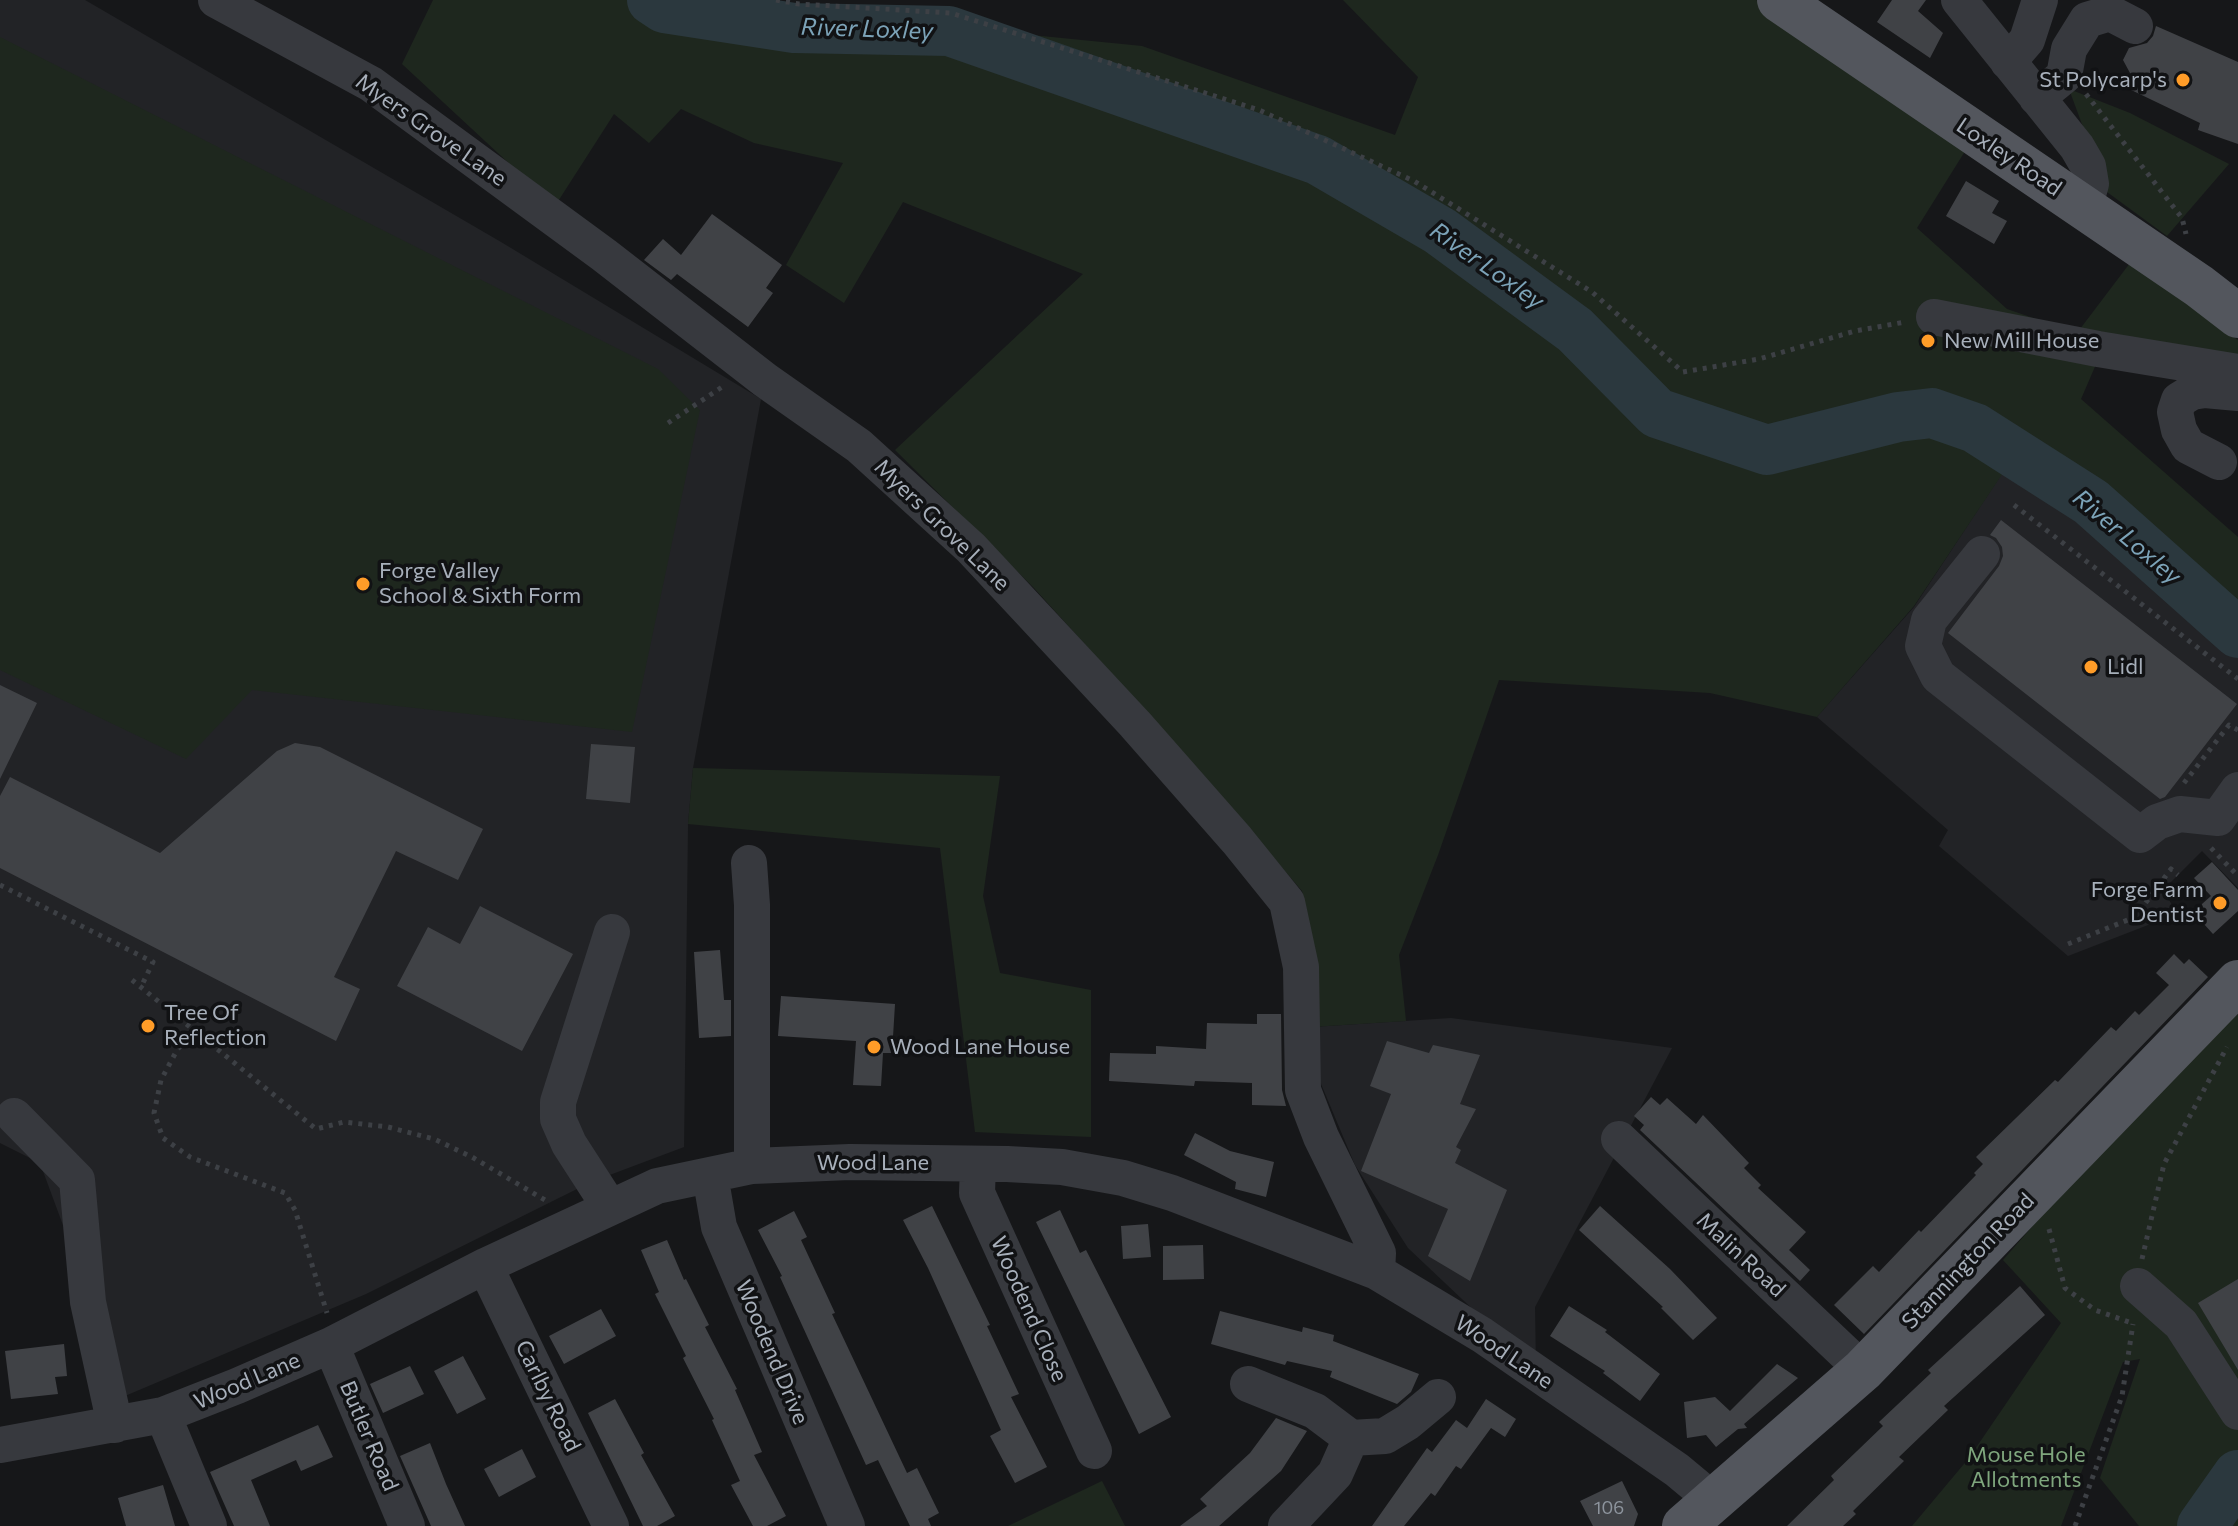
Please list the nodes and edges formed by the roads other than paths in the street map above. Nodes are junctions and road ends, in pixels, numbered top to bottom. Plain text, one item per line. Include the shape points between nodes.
1 (216, 0) edge
2 (1779, 0) edge
3 (1959, 0) edge
4 (2040, 0) edge
5 (2135, 26) dead end
6 (2008, 62) junction
7 (2051, 87) junction
8 (2084, 209) junction
9 (2238, 316) edge
10 (1934, 317) road end
11 (2238, 372) edge
12 (2238, 393) edge
13 (2219, 462) dead end
14 (1982, 554) dead end
15 (2231, 815) edge
16 (749, 863) dead end
17 (612, 932) dead end
18 (2238, 982) edge
19 (14, 1116) dead end
20 (1619, 1139) dead end
21 (978, 1164) junction
22 (752, 1166) junction
23 (710, 1175) junction
24 (594, 1214) junction
25 (485, 1266) junction
26 (1377, 1272) junction
27 (2138, 1286) dead end
28 (331, 1345) junction
29 (1863, 1370) junction
30 (1248, 1384) dead end
31 (1438, 1397) dead end
32 (2238, 1412) edge
33 (163, 1415) junction
34 (115, 1425) junction
35 (1351, 1438) junction
36 (0, 1445) edge
37 (1094, 1451) dead end
38 (1699, 1513) edge
39 (209, 1526) edge
40 (407, 1526) edge
41 (611, 1526) edge
42 (847, 1526) edge
43 (1286, 1526) edge

1 - 26 street, Myers Grove Lane via 371,84 859,446 971,548 1135,724 1287,902 1301,967 1303,1090 1378,1253
2 - 8 main road, Loxley Road
3 - 6 street
4 - 6 street via 2027,40
5 - 7 street via 2110,13 2087,20
6 - 7 street
7 - 8 street via 2088,166 2091,184
8 - 9 main road, Loxley Road
10 - 11 street
12 - 13 street via 2192,392 2179,400 2175,412 2188,446
14 - 15 street via 1929,620 1923,646 1938,676 2140,835 2180,814
16 - 22 street
17 - 24 street via 558,1102 558,1119
18 - 29 main road, Stannington Road
19 - 34 street via 77,1180 88,1302
20 - 29 street, Malin Road
21 - 22 street, Wood Lane
21 - 26 street, Wood Lane via 1062,1167 1123,1178
21 - 37 street, Woodend Close via 977,1193
22 - 23 street, Wood Lane
23 - 24 street, Wood Lane via 657,1186
23 - 42 street, Woodend Drive via 719,1227
24 - 25 street, Wood Lane
25 - 28 street, Wood Lane
25 - 41 street, Carlby Road
26 - 38 street, Wood Lane via 1482,1335 1677,1470
27 - 32 street via 2181,1324
28 - 33 street, Wood Lane
28 - 40 street, Butler Road
29 - 38 main road, Stannington Road
30 - 35 street via 1315,1411
31 - 35 street via 1385,1436
33 - 34 street, Wood Lane
33 - 39 street
34 - 36 street, Wood Lane
35 - 43 street via 1335,1474

